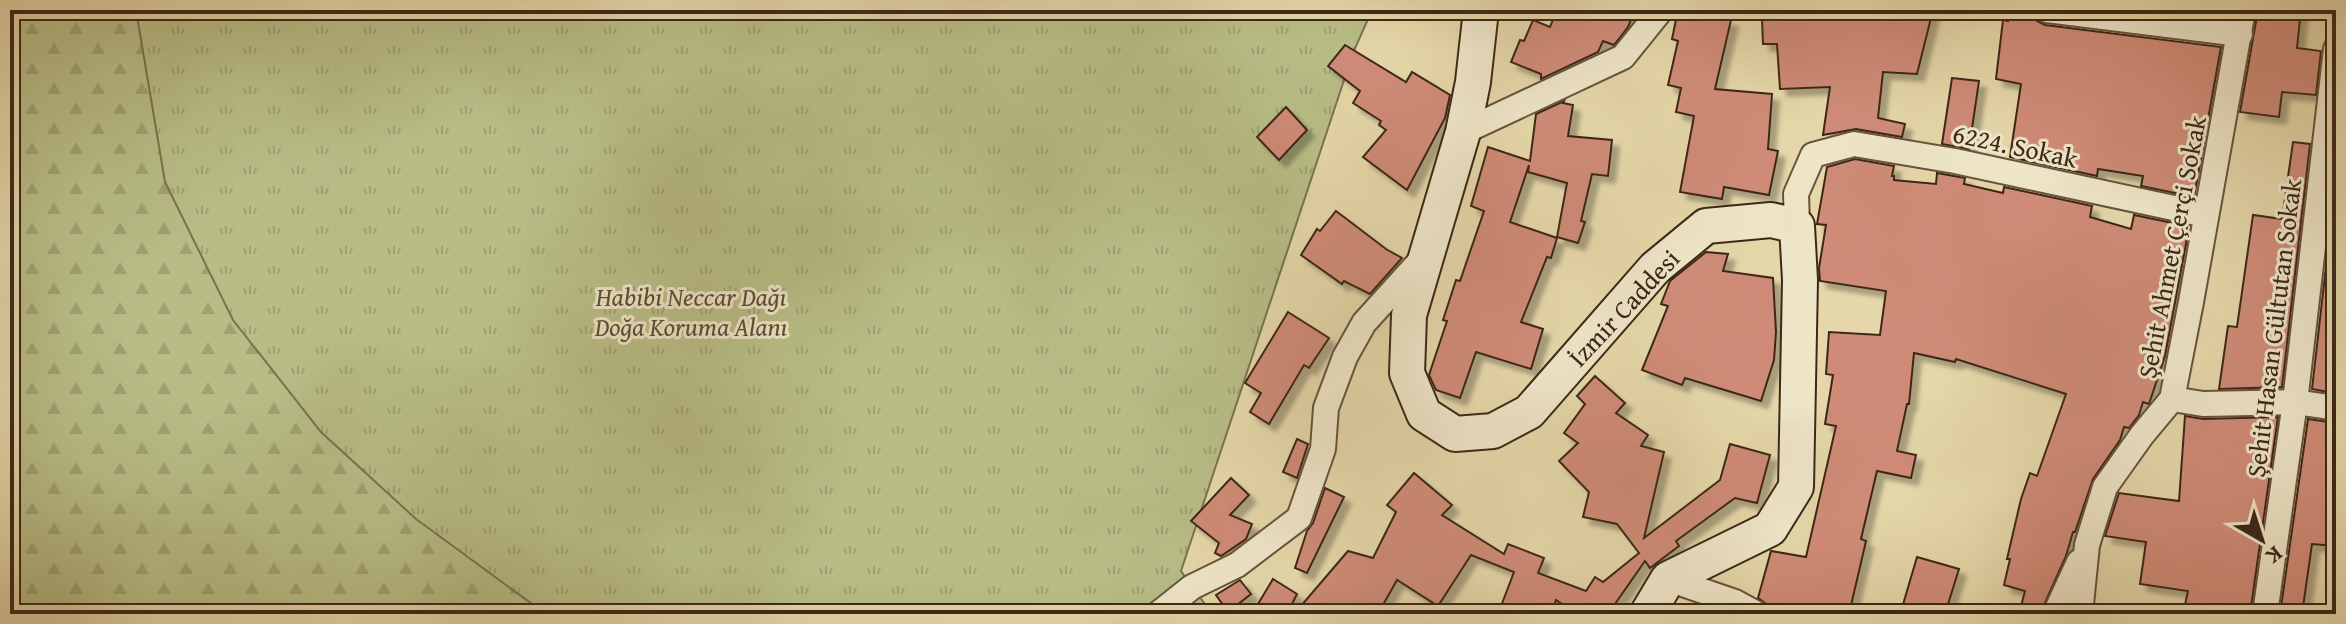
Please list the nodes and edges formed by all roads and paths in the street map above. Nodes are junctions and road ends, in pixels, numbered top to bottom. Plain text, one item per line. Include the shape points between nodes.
1 (1481, 10) edge
2 (1661, 10) edge
3 (2047, 10) edge
4 (2241, 22) edge
5 (2336, 49) edge
6 (1463, 132) junction
7 (2206, 215) junction
8 (1797, 226) junction
9 (1427, 253) junction
10 (2172, 399) junction
11 (2295, 402) junction
12 (2336, 408) edge
13 (2087, 545) junction
14 (1668, 579) junction
15 (1158, 614) edge
16 (1647, 614) edge
17 (1757, 614) edge
18 (2055, 614) edge
19 (2080, 614) edge
20 (2265, 614) edge

1 - 6 street, İzmir Caddesi
2 - 6 street via 1623,57
3 - 4 street
4 - 7 street, Şehit Ahmet Çerçi Sokak
5 - 11 street, Şehit Hasan Gültutan Sokak
6 - 9 street, İzmir Caddesi
7 - 8 street, 6224. Sokak via 1854,144 1813,155 1796,194
7 - 10 street, Şehit Ahmet Çerçi Sokak
8 - 9 street, İzmir Caddesi via 1771,220 1706,226 1655,268 1529,412 1493,431 1455,434 1424,414 1407,373 1409,315
8 - 14 street via 1796,487 1770,529
9 - 15 street via 1364,323 1345,357 1326,408 1323,449 1299,518
10 - 11 street via 2203,404
10 - 13 street, Şehit Ahmet Çerçi Sokak via 2105,487
11 - 12 street
11 - 20 street, Şehit Hasan Gültutan Sokak
13 - 18 street
13 - 19 street, Şehit Ahmet Çerçi Sokak
14 - 16 street
14 - 17 street

